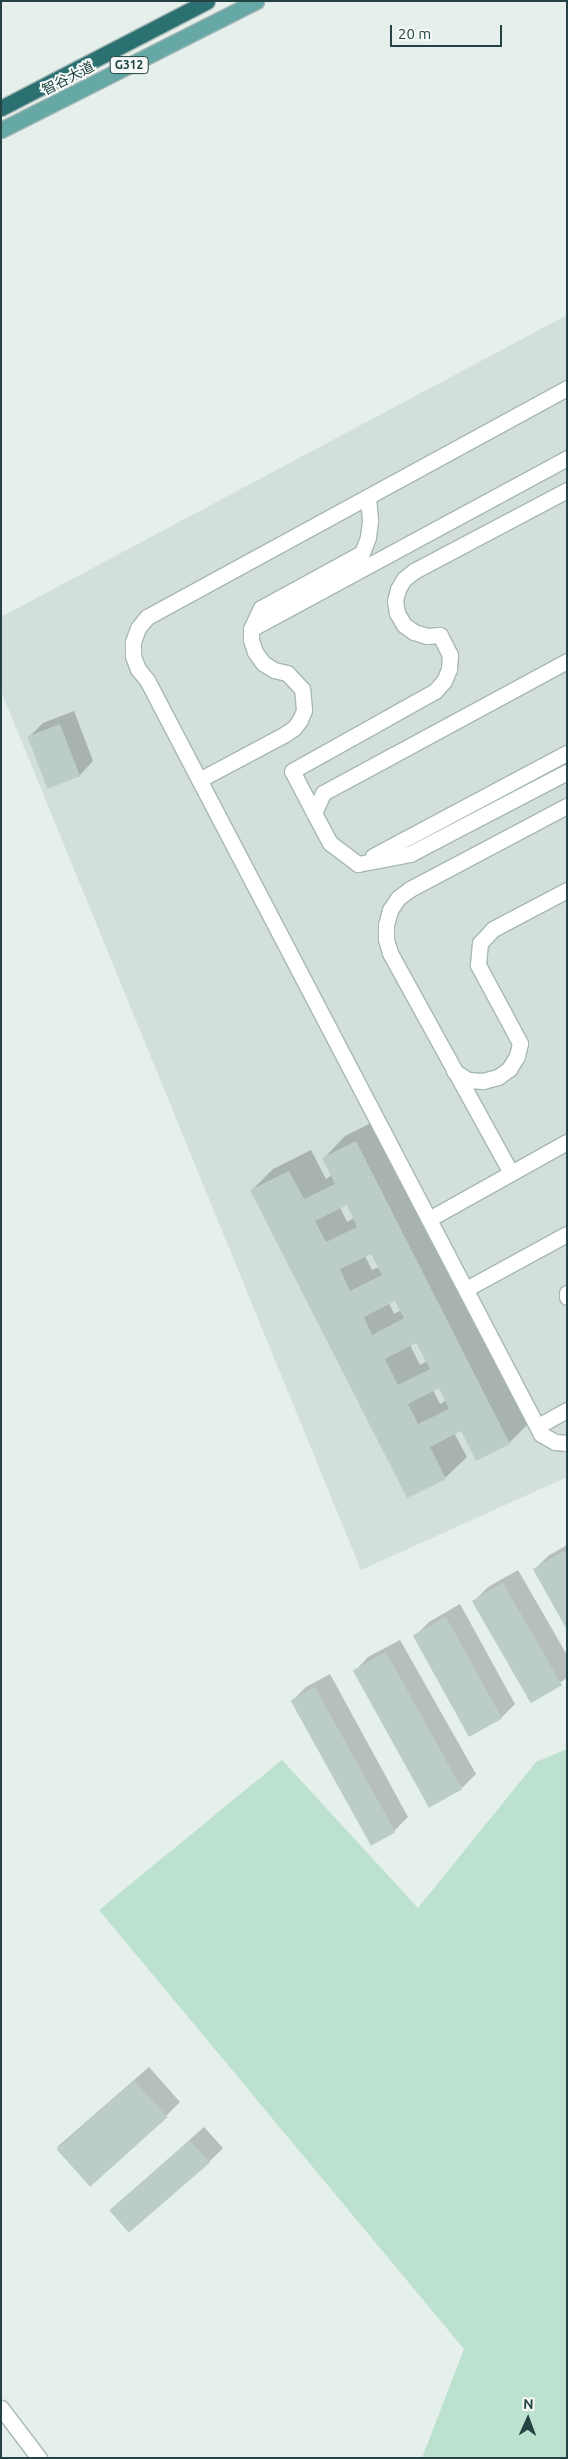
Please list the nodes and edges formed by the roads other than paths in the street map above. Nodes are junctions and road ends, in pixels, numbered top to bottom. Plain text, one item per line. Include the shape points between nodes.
1 (207, 1) edge
2 (256, 1) edge
3 (1, 108) edge
4 (1, 130) edge
5 (567, 388) edge
6 (567, 458) edge
7 (567, 490) edge
8 (368, 497) junction
9 (251, 628) junction
10 (567, 661) edge
11 (567, 753) edge
12 (567, 772) edge
13 (199, 780) junction
14 (567, 806) edge
15 (314, 813) junction
16 (358, 864) junction
17 (567, 890) edge
18 (441, 1046) junction
19 (567, 1142) edge
20 (511, 1173) junction
21 (429, 1219) junction
22 (567, 1234) edge
23 (466, 1289) junction
24 (567, 1293) edge
25 (567, 1297) edge
26 (567, 1410) edge
27 (538, 1426) junction
28 (567, 1442) edge
29 (1, 2408) edge
30 (39, 2458) edge

1 - 3 highway, 智谷大道 / G312
2 - 4 main road, 智谷大道 / G312
5 - 8 street
6 - 9 street
7 - 15 street via 404,579 395,601 397,613 404,625 414,632 440,635 450,655 449,669 435,691 292,771
8 - 9 street via 370,520 362,553 261,608
8 - 13 street via 147,617 138,628 133,642 133,656 138,669 147,680
9 - 13 street via 255,652 263,662 274,670 287,673 302,689 304,710 294,728 285,734
10 - 15 street via 323,792
11 - 16 street
12 - 16 street via 410,854
13 - 21 street
14 - 18 street via 410,889 390,910 386,924 390,953
15 - 16 street via 330,843
17 - 18 street via 493,929 480,943 478,965 520,1043 509,1069 484,1081 468,1080 445,1060
18 - 20 street
19 - 20 street
20 - 21 street
21 - 23 street
22 - 23 street
23 - 27 street
24 - 25 street
26 - 27 street
27 - 28 street via 548,1439
29 - 30 street

